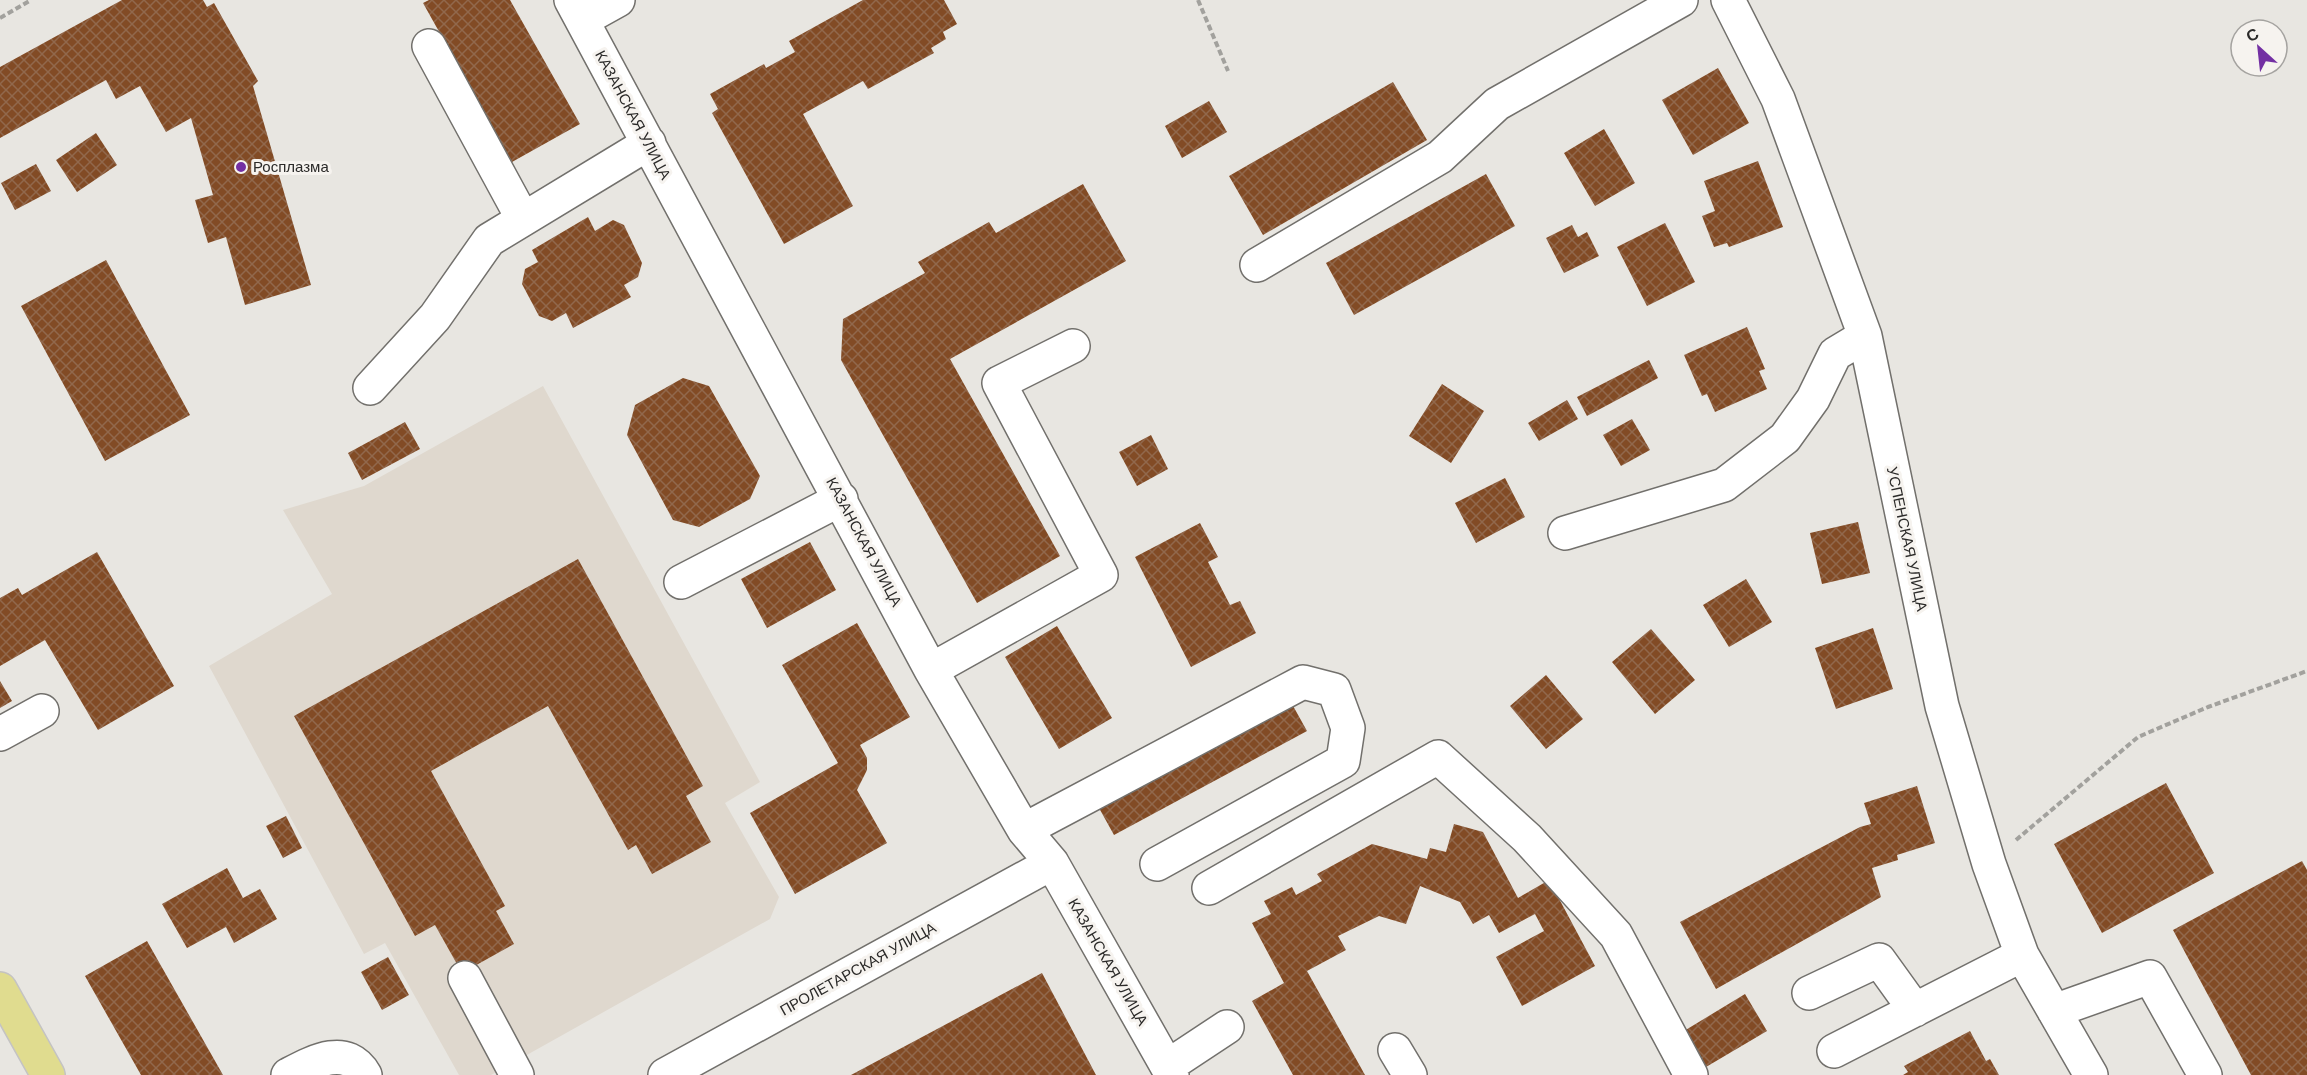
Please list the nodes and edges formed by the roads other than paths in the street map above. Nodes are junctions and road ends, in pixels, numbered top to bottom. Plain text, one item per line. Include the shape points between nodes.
1 (618, 0) edge
2 (1680, 0) edge
3 (1728, 0) edge
4 (577, 10) edge
5 (429, 46) dead end
6 (649, 142) junction
7 (522, 219) junction
8 (1257, 265) dead end
9 (1865, 336) junction
10 (1073, 346) dead end
11 (370, 388) dead end
12 (841, 498) junction
13 (1565, 533) dead end
14 (681, 582) dead end
15 (932, 670) junction
16 (42, 711) dead end
17 (0, 734) edge
18 (1024, 830) junction
19 (1052, 863) junction
20 (1157, 864) dead end
21 (1209, 888) dead end
22 (2022, 955) junction
23 (465, 978) dead end
24 (0, 989) edge
25 (1809, 993) dead end
26 (1915, 1010) junction
27 (2054, 1011) junction
28 (1227, 1027) dead end
29 (1834, 1051) dead end
30 (1170, 1071) edge
31 (674, 1073) edge
32 (48, 1075) edge
33 (288, 1075) edge
34 (365, 1075) edge
35 (517, 1075) edge
36 (1691, 1075) edge
37 (2091, 1075) edge
38 (2205, 1075) edge

1 - 4 street
2 - 8 street via 1497,104 1440,157
3 - 9 street, УСПЕНСКАЯ УЛИЦА via 1778,99
4 - 6 street, КАЗАНСКАЯ УЛИЦА
5 - 7 street
6 - 7 street
6 - 12 street, КАЗАНСКАЯ УЛИЦА
7 - 11 street via 489,240 435,317
9 - 13 street via 1835,354 1813,399 1785,438 1724,485
9 - 22 street, УСПЕНСКАЯ УЛИЦА via 1942,706 1989,864
10 - 15 street via 999,383 1101,575
12 - 14 street
12 - 15 street, КАЗАНСКАЯ УЛИЦА
15 - 18 street, КАЗАНСКАЯ УЛИЦА
16 - 17 street
18 - 19 street, КАЗАНСКАЯ УЛИЦА
18 - 20 street via 1303,682 1334,690 1348,728 1343,761
19 - 30 street, КАЗАНСКАЯ УЛИЦА
19 - 31 street, ПРОЛЕТАРСКАЯ УЛИЦА
21 - 36 street via 1438,757 1527,838 1616,935
22 - 26 street
22 - 27 street, УСПЕНСКАЯ УЛИЦА
23 - 35 street
24 - 32 main road
25 - 26 street via 1879,960
26 - 29 street
27 - 37 street, УСПЕНСКАЯ УЛИЦА
27 - 38 street via 2150,977
28 - 30 street
33 - 34 street via 333,1057 348,1058

